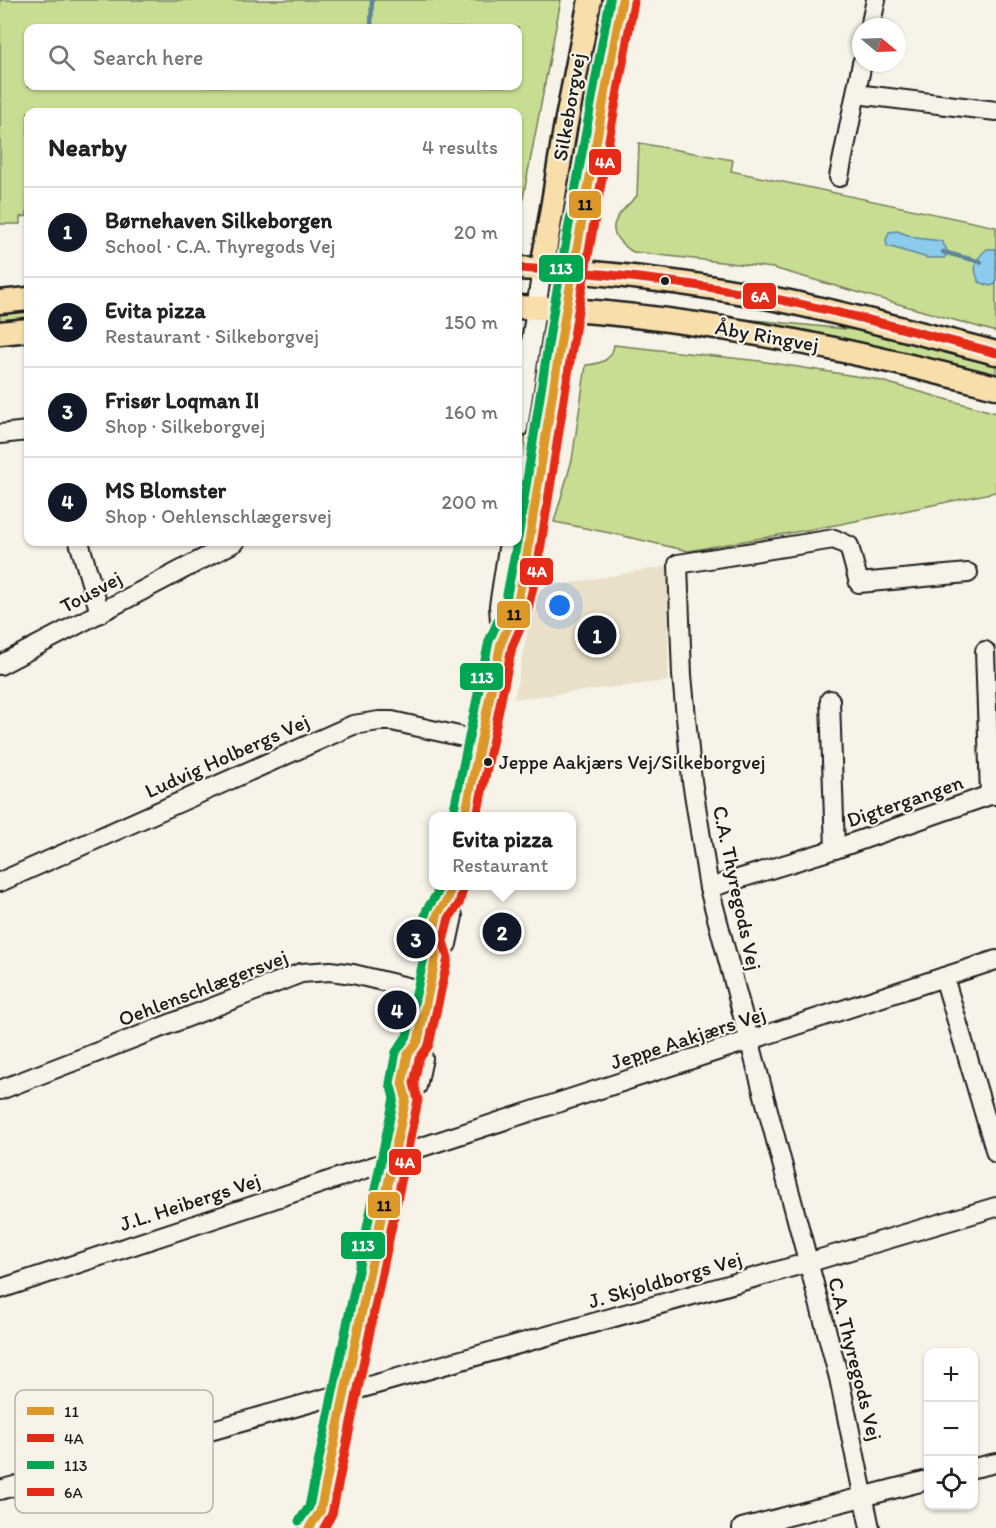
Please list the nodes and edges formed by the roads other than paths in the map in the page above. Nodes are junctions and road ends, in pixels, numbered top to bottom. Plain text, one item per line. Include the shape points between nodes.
1 (590, 0) edge
2 (622, 0) edge
3 (876, 0) edge
4 (872, 18) edge
5 (860, 72) edge
6 (856, 94) junction
7 (996, 111) edge
8 (839, 177) dead end
9 (522, 268) edge
10 (542, 269) junction
11 (572, 272) junction
12 (24, 299) edge
13 (0, 302) edge
14 (526, 308) edge
15 (566, 309) junction
16 (24, 330) edge
17 (0, 333) edge
18 (996, 353) edge
19 (522, 368) edge
20 (996, 387) edge
21 (24, 431) edge
22 (0, 434) edge
23 (80, 546) edge
24 (228, 546) edge
25 (508, 546) edge
26 (968, 573) dead end
27 (100, 613) junction
28 (501, 643) junction
29 (985, 651) dead end
30 (0, 665) edge
31 (830, 700) dead end
32 (481, 741) junction
33 (993, 795) edge
34 (466, 812) edge
35 (834, 849) junction
36 (0, 882) edge
37 (709, 888) junction
38 (449, 892) edge
39 (996, 960) edge
40 (944, 977) junction
41 (428, 992) junction
42 (750, 1041) junction
43 (0, 1090) edge
44 (996, 1153) edge
45 (394, 1158) junction
46 (996, 1207) edge
47 (809, 1263) junction
48 (0, 1289) edge
49 (345, 1392) junction
50 (213, 1429) edge
51 (996, 1463) edge
52 (978, 1467) edge
53 (924, 1481) edge
54 (15, 1486) edge
55 (0, 1490) edge
56 (864, 1496) junction
57 (322, 1520) edge
58 (309, 1528) edge
59 (742, 1528) edge
60 (870, 1528) edge

1 - 10 main road, Silkeborgvej
2 - 11 main road, Silkeborgvej
3 - 4 street
5 - 6 street
6 - 7 street
6 - 8 street
9 - 10 main road, Åby Ringvej
10 - 11 main road, Åby Ringvej
10 - 14 street, Silkeborgvej
11 - 15 main road, Silkeborgvej
11 - 18 main road, Åby Ringvej via 697,285 775,299
12 - 13 main road
14 - 15 main road, Åby Ringvej
14 - 19 street, Silkeborgvej
15 - 20 main road, Åby Ringvej via 766,334
15 - 28 street, Silkeborgvej via 525,567 516,609
16 - 17 main road
21 - 22 street
23 - 27 street
24 - 27 street, Tousvej
25 - 28 street, Silkeborgvej via 499,606
26 - 37 street, C.A. Thyregods Vej via 859,583 849,546 834,539 678,564 690,759
27 - 30 street, Tousvej
28 - 32 street, Silkeborgvej
29 - 33 street, Digtergangen
31 - 35 street, Digtergangen
32 - 34 street, Silkeborgvej
32 - 36 street, Ludvig Holbergs Vej via 392,721 353,725
33 - 35 street, Digtergangen
35 - 37 street, Digtergangen
37 - 42 street, C.A. Thyregods Vej
38 - 41 street via 438,913 431,941 436,956
39 - 40 street, Jeppe Aakjærs Vej
40 - 42 street, Jeppe Aakjærs Vej
40 - 44 street
41 - 43 street, Oehlenschlægersvej via 353,974 301,973
41 - 45 street via 418,1041 422,1065 417,1086 406,1098
42 - 45 street, Jeppe Aakjærs Vej
42 - 47 street, C.A. Thyregods Vej
45 - 48 street, J.L. Heibergs Vej
45 - 49 street
46 - 47 street, J. Skjoldborgs Vej
47 - 49 street, J. Skjoldborgs Vej
47 - 56 street, C.A. Thyregods Vej
49 - 50 street, J. Skjoldborgs Vej
49 - 57 street
51 - 52 street
53 - 56 street
54 - 55 street, J. Skjoldborgs Vej
56 - 59 street
56 - 60 street, C.A. Thyregods Vej
57 - 58 street

